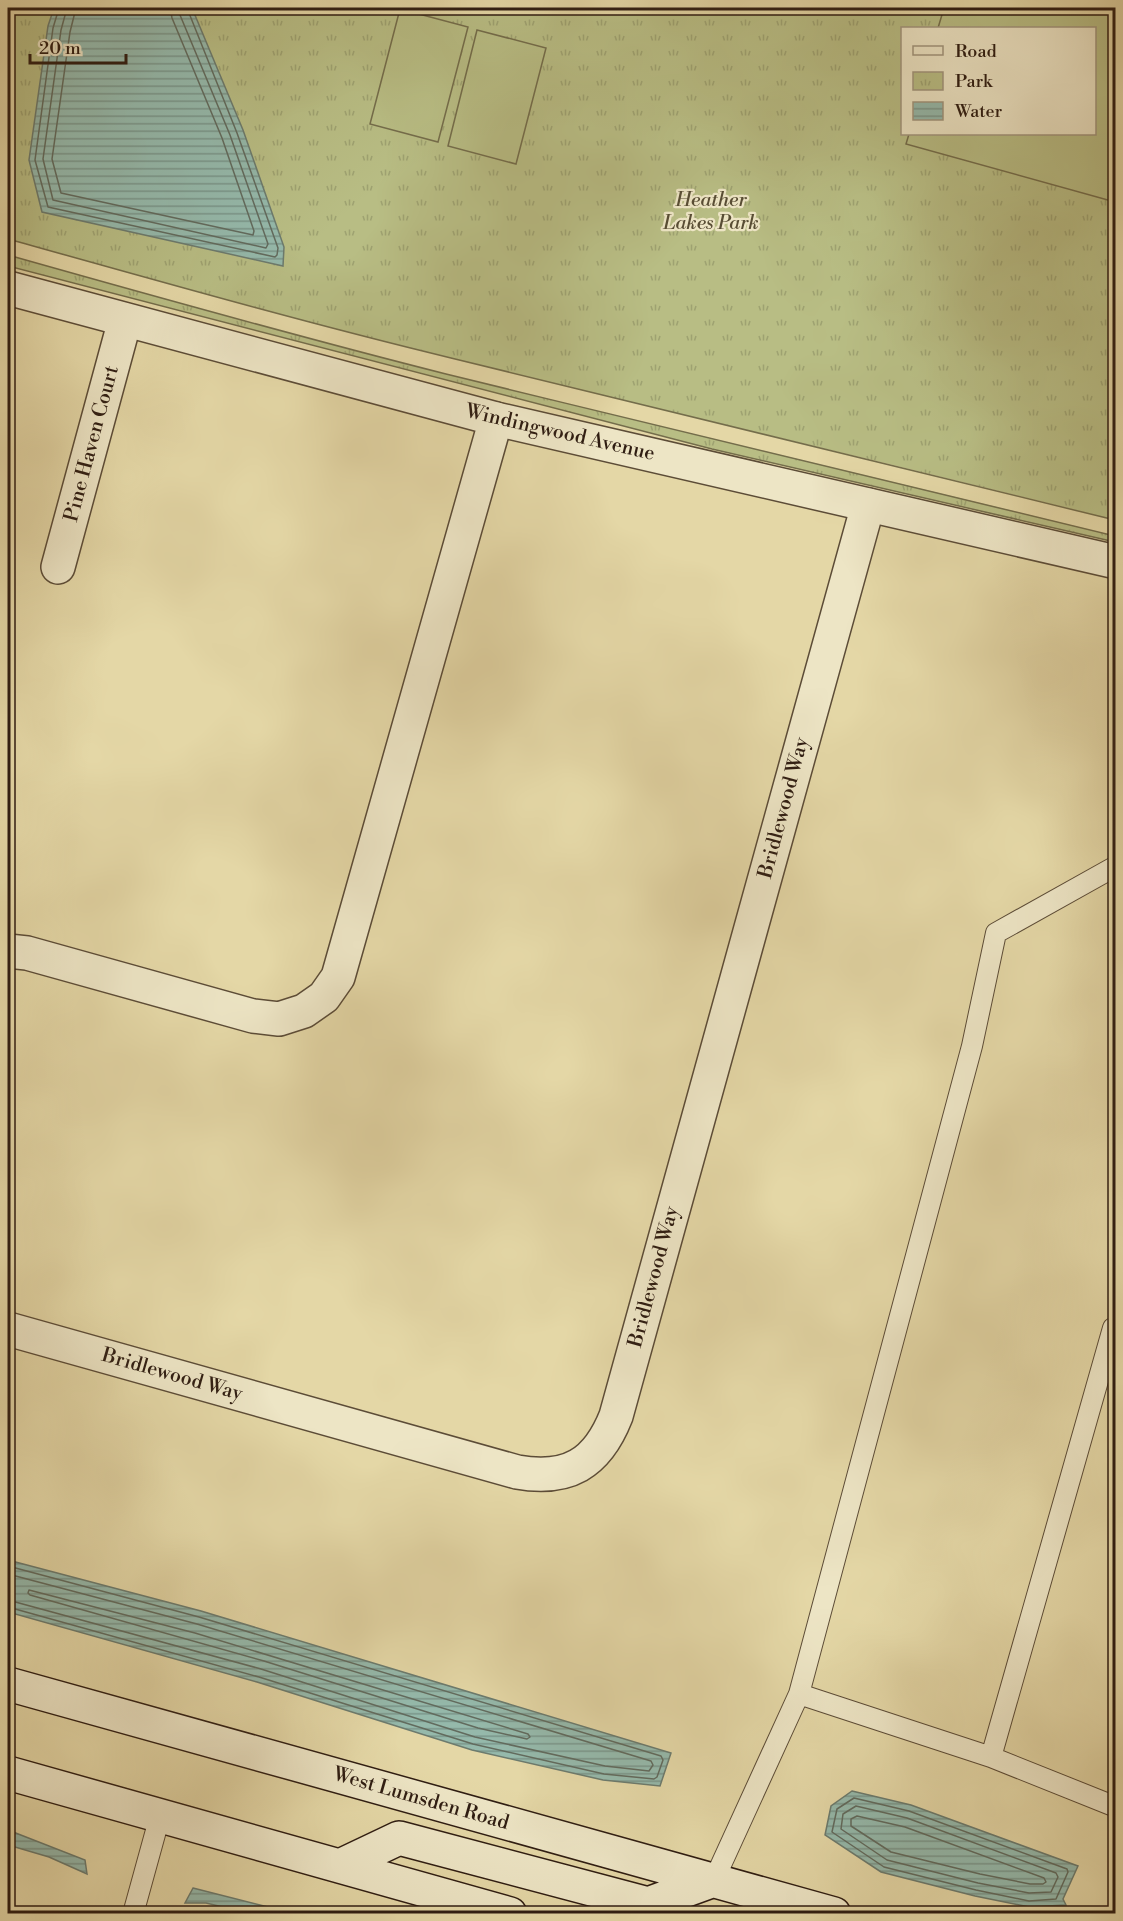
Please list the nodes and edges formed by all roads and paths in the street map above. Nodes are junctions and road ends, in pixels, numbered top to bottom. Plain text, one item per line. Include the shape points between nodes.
1 (8, 288) edge
2 (125, 320) junction
3 (496, 418) junction
4 (868, 505) junction
5 (1116, 562) edge
6 (58, 567) dead end
7 (1116, 866) edge
8 (8, 951) edge
9 (1116, 1327) edge
10 (8, 1329) edge
11 (8, 1683) edge
12 (799, 1694) junction
13 (991, 1757) junction
14 (8, 1773) edge
15 (1116, 1807) edge
16 (160, 1816) junction
17 (340, 1866) junction
18 (714, 1880) junction
19 (133, 1914) edge
20 (510, 1914) edge
21 (834, 1914) edge

1 - 2 street, Windingwood Avenue
2 - 3 street, Windingwood Avenue
2 - 6 street, Pine Haven Court
3 - 4 street, Windingwood Avenue
3 - 8 street via 338,977 324,997 304,1011 279,1019 253,1016
4 - 5 street, Windingwood Avenue
4 - 10 street, Bridlewood Way via 616,1416 597,1450 581,1464 558,1474 517,1472
7 - 12 lane via 996,933 972,1046
9 - 13 lane
11 - 18 street, West Lumsden Road
12 - 13 lane
12 - 18 lane
13 - 15 lane
14 - 16 street
16 - 17 street
16 - 19 lane
17 - 18 street via 399,1838 648,1904
17 - 20 street
18 - 21 street, West Lumsden Road

